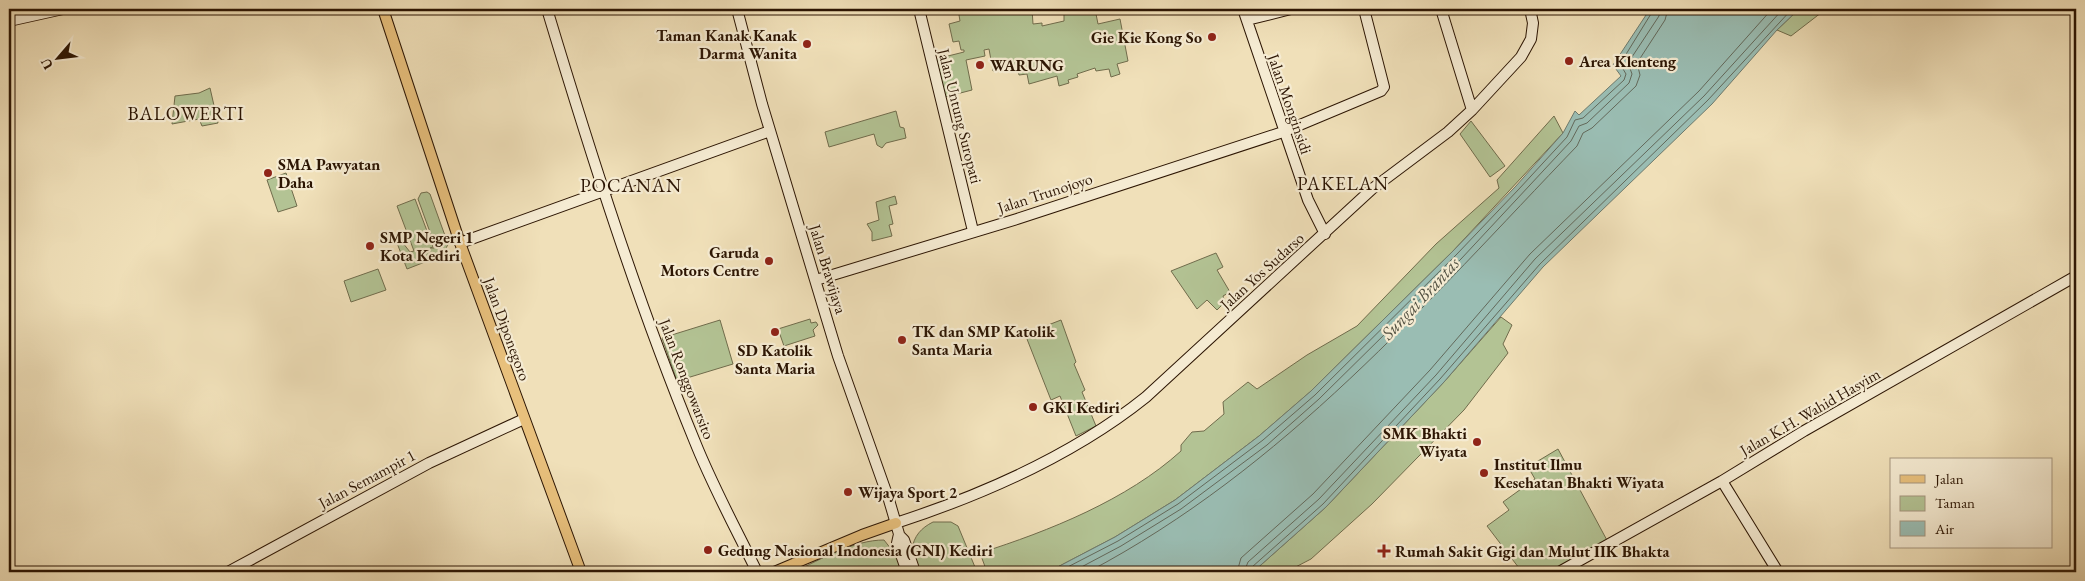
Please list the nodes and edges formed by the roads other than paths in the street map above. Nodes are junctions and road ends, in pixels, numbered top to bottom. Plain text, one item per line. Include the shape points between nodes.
1 (63, 9) edge
2 (384, 9) edge
3 (547, 9) edge
4 (737, 9) edge
5 (919, 9) edge
6 (1243, 9) edge
7 (1291, 9) edge
8 (1364, 9) edge
9 (1441, 9) edge
10 (1530, 9) edge
11 (1247, 20) junction
12 (9, 21) edge
13 (1472, 110) junction
14 (770, 131) junction
15 (1283, 132) junction
16 (603, 190) junction
17 (973, 231) junction
18 (1325, 234) junction
19 (460, 243) junction
20 (2076, 276) edge
21 (816, 280) junction
22 (524, 419) junction
23 (1722, 481) junction
24 (896, 523) junction
25 (904, 551) junction
26 (228, 572) edge
27 (581, 572) edge
28 (757, 572) edge
29 (774, 572) edge
30 (907, 572) edge
31 (915, 572) edge
32 (1559, 572) edge
33 (1778, 572) edge

1 - 12 main road
2 - 19 main road, Jalan Diponegoro
3 - 16 main road, Jalan Ronggowarsito
4 - 14 main road, Jalan Brawijaya
5 - 17 main road, Jalan Untung Suropati
6 - 11 main road, Jalan Monginsidi
7 - 11 main road
8 - 15 main road, Jalan Trunojoyo via 1383,90
9 - 13 main road
10 - 13 main road, Jalan Yos Sudarso via 1532,39 1521,57
11 - 15 main road, Jalan Monginsidi
13 - 18 main road, Jalan Yos Sudarso via 1372,189
14 - 16 main road
14 - 21 main road, Jalan Brawijaya
15 - 17 main road, Jalan Trunojoyo
15 - 18 main road, Jalan Monginsidi via 1308,200
16 - 19 main road
16 - 28 main road, Jalan Ronggowarsito via 695,444
17 - 21 main road, Jalan Trunojoyo
18 - 24 main road, Jalan Yos Sudarso via 1116,421 956,503
19 - 22 main road, Jalan Diponegoro
20 - 23 main road, Jalan K.H. Wahid Hasyim
21 - 24 main road, Jalan Brawijaya via 847,385
22 - 26 main road, Jalan Semampir 1 via 429,462
22 - 27 main road, Jalan Diponegoro
23 - 32 main road, Jalan K.H. Wahid Hasyim
23 - 33 main road
24 - 25 main road, Jalan Brawijaya via 898,543
24 - 29 main road
25 - 30 main road, Jalan Brawijaya
25 - 31 main road, Jalan Brawijaya

